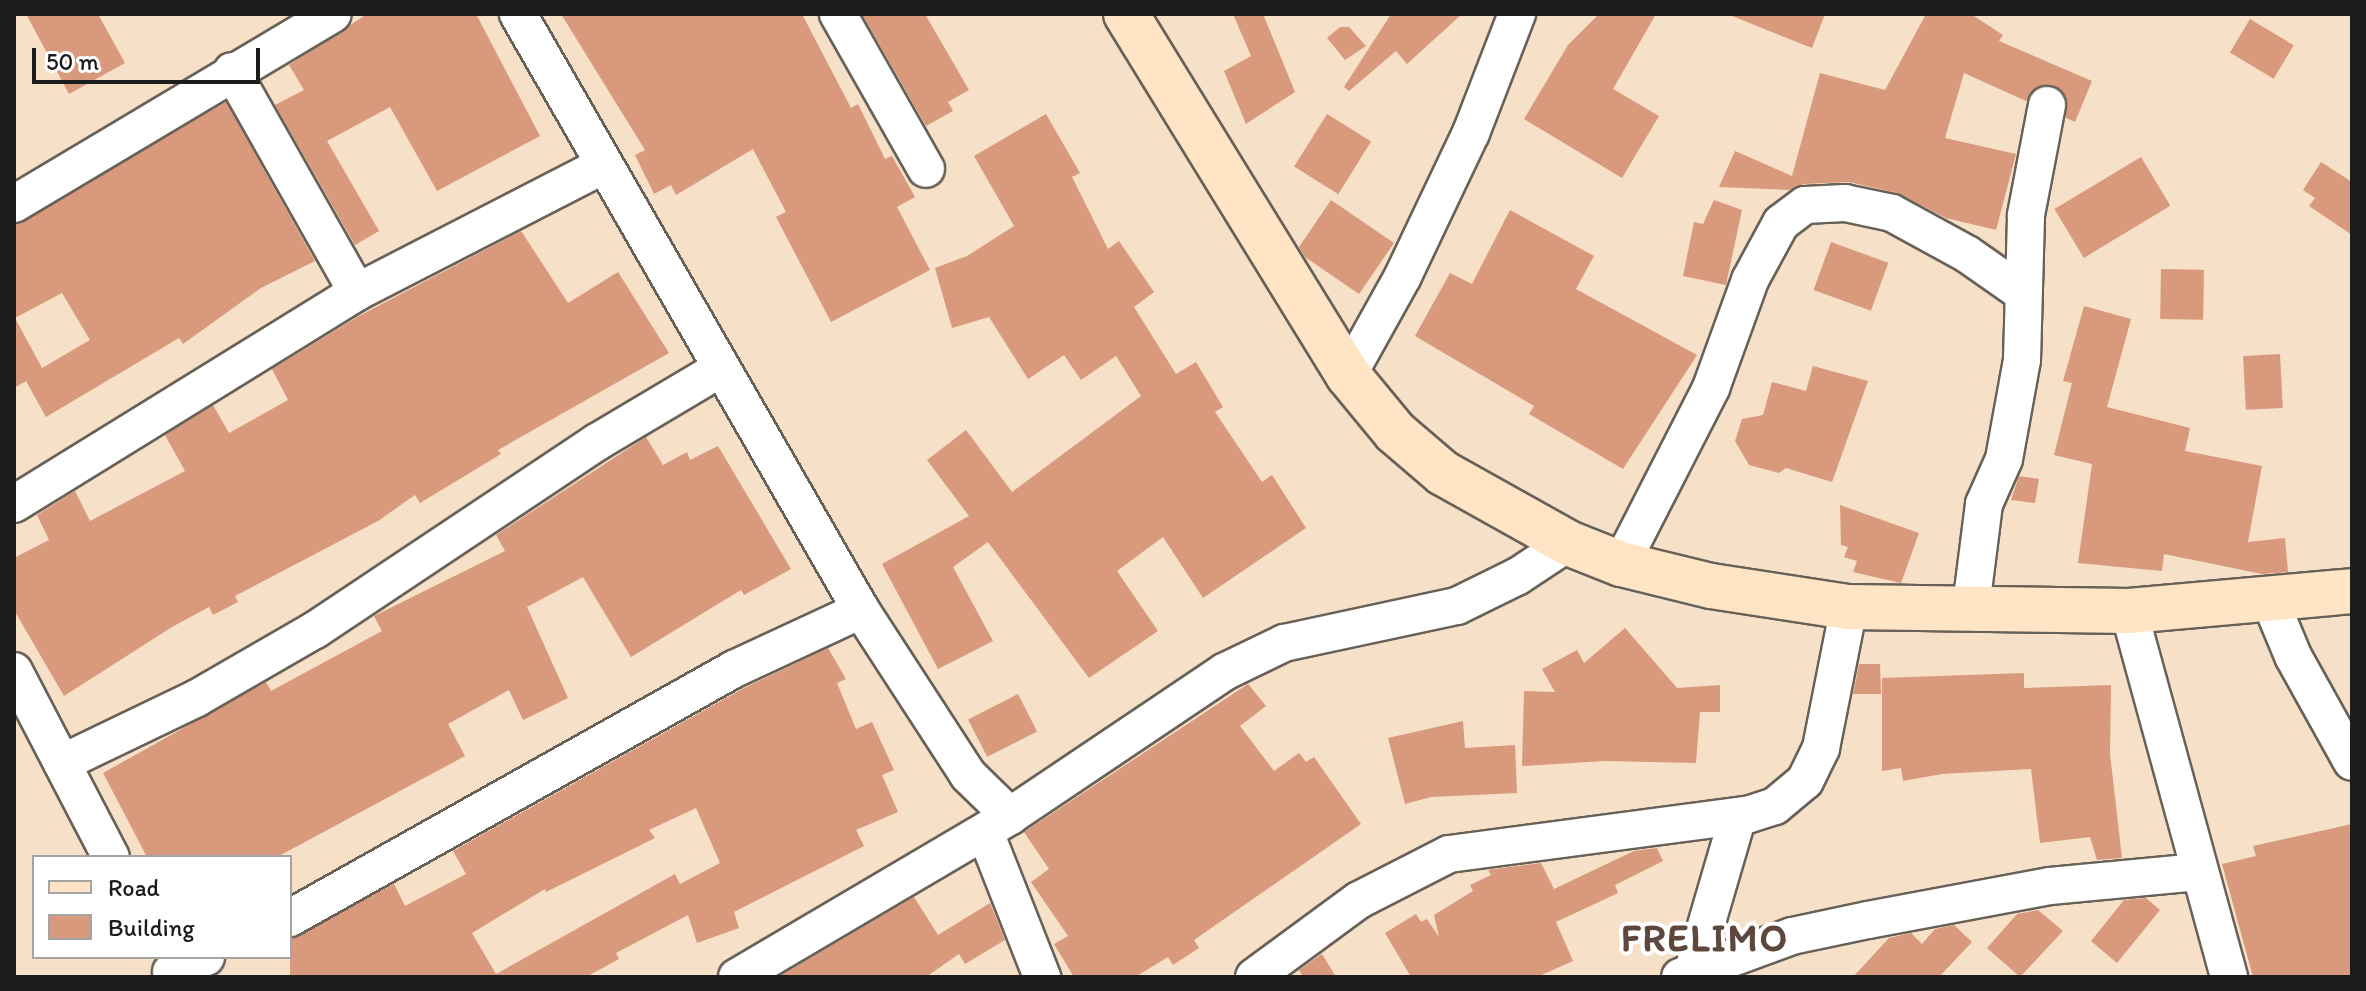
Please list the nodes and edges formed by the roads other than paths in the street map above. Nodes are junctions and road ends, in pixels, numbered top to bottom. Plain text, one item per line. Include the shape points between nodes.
1 (333, 14) edge
2 (518, 14) edge
3 (838, 14) edge
4 (1126, 14) edge
5 (1517, 14) edge
6 (232, 71) junction
7 (2047, 105) dead end
8 (602, 166) junction
9 (926, 169) dead end
10 (14, 204) edge
11 (357, 292) junction
12 (2023, 293) junction
13 (720, 369) junction
14 (1348, 375) junction
15 (14, 504) edge
16 (1568, 543) junction
17 (1621, 564) junction
18 (2352, 591) edge
19 (2269, 598) junction
20 (1849, 607) junction
21 (861, 610) junction
22 (2129, 611) junction
23 (1978, 613) junction
24 (14, 671) edge
25 (2352, 762) edge
26 (62, 763) junction
27 (1738, 816) junction
28 (998, 824) junction
29 (110, 855) edge
30 (2198, 872) junction
31 (292, 917) edge
32 (200, 959) edge
33 (169, 969) edge
34 (1687, 974) edge
35 (737, 977) edge
36 (1042, 977) edge
37 (1254, 977) edge
38 (2229, 977) edge

1 - 6 street
2 - 8 street
3 - 9 street
4 - 14 street
5 - 14 street via 1471,133 1403,276
6 - 10 street
6 - 11 street
7 - 12 street via 2026,215
8 - 11 street
8 - 13 street
11 - 15 street
12 - 17 street via 1967,254 1892,213 1845,203 1805,205 1781,223 1750,280 1711,388
12 - 23 street via 2022,360 2004,459 1984,504 1973,591
13 - 21 street via 745,402 805,518
13 - 26 street via 597,442 315,630 197,698
14 - 16 street via 1395,432 1443,473
16 - 17 street
16 - 28 street via 1518,576 1457,606 1284,643 1224,672
17 - 20 street via 1711,586
18 - 19 street
19 - 22 street
19 - 25 street via 2293,656
20 - 23 street
20 - 27 street via 1821,748 1805,781 1775,806
21 - 28 street
21 - 31 street via 734,669
22 - 23 street
22 - 30 street
24 - 26 street
26 - 29 street
27 - 34 street
27 - 37 street via 1449,854 1359,900
28 - 35 street
28 - 36 street
30 - 34 street via 2129,875 1950,903 1792,936
30 - 38 street
32 - 33 street

